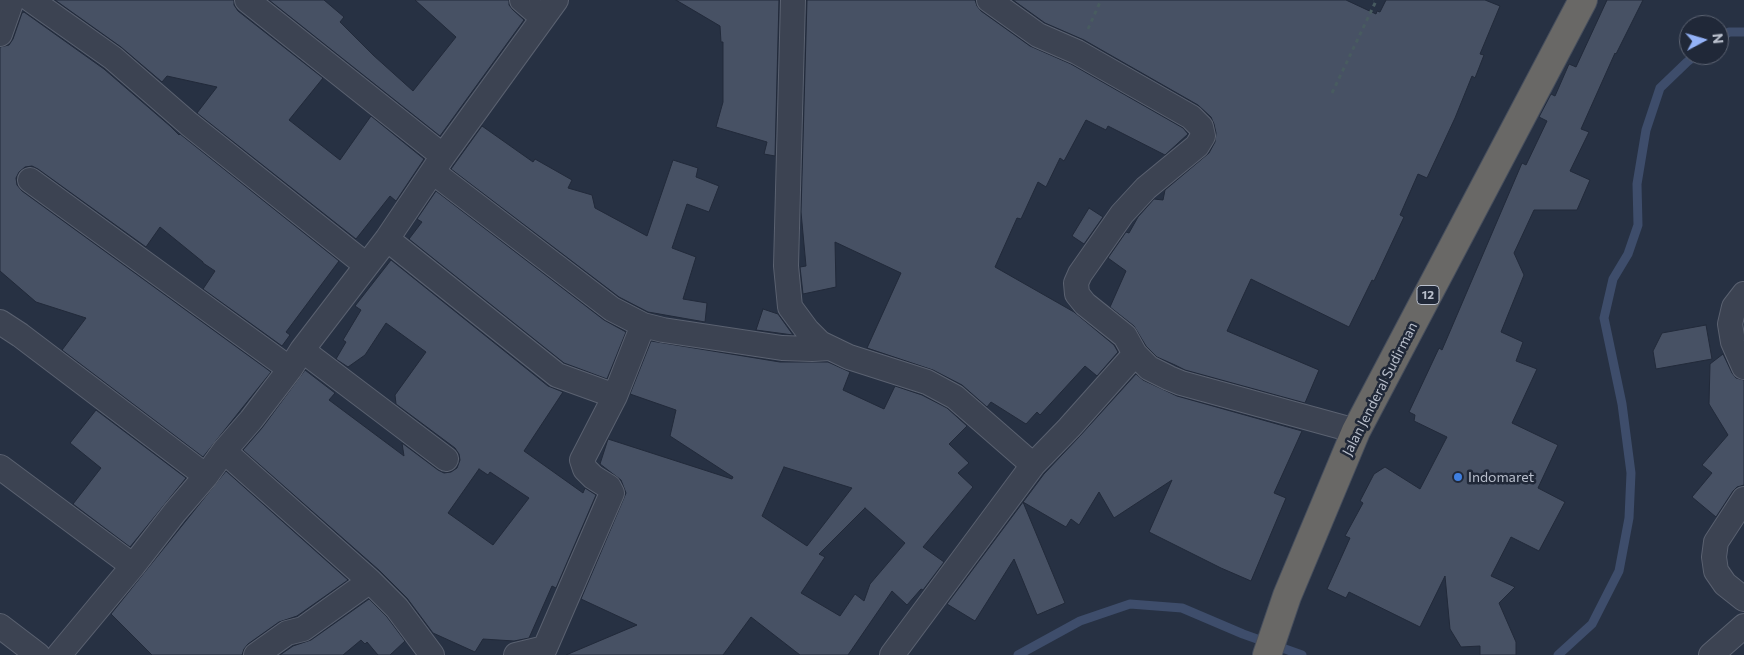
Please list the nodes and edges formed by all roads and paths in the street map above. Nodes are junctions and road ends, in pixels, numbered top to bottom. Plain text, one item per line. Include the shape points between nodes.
1 (12, 0) edge
2 (31, 0) edge
3 (247, 0) edge
4 (522, 0) edge
5 (794, 0) edge
6 (989, 0) edge
7 (1374, 0) edge
8 (1583, 0) edge
9 (549, 9) edge
10 (0, 34) edge
11 (1332, 92) dead end
12 (438, 164) junction
13 (30, 180) dead end
14 (387, 239) junction
15 (366, 264) junction
16 (1744, 294) edge
17 (0, 322) edge
18 (643, 325) junction
19 (830, 348) junction
20 (1135, 354) junction
21 (296, 359) junction
22 (1744, 367) edge
23 (615, 396) junction
24 (1356, 431) junction
25 (224, 451) junction
26 (446, 459) dead end
27 (1033, 465) junction
28 (0, 467) edge
29 (206, 476) junction
30 (1744, 499) edge
31 (133, 566) junction
32 (370, 580) junction
33 (1744, 599) edge
34 (0, 626) edge
35 (1744, 626) edge
36 (545, 652) edge
37 (38, 655) edge
38 (59, 655) edge
39 (256, 655) edge
40 (432, 655) edge
41 (516, 655) edge
42 (892, 655) edge
43 (1267, 655) edge
44 (1711, 655) edge

1 - 10 street
2 - 15 street via 113,58 188,124
3 - 12 street
4 - 9 street
5 - 19 street via 786,266 790,307 807,330
6 - 20 street via 1038,35 1077,52 1191,117 1201,127 1203,136 1197,146 1146,188 1122,214 1076,283 1077,294 1085,304 1126,336
7 - 11 path
8 - 24 highway, Jalan Jenderal Sudirman / 12
9 - 12 street
12 - 14 street
12 - 18 street via 612,309
13 - 21 street
14 - 15 street
14 - 23 street via 557,375
15 - 21 street
16 - 22 street via 1734,307 1730,324 1733,342
17 - 29 street
18 - 19 street via 782,348
18 - 23 street
19 - 27 street via 927,382 955,397
20 - 24 street via 1149,368 1181,384
20 - 27 street
21 - 25 street
21 - 26 street
23 - 36 street via 582,460 585,469 612,493
24 - 43 highway, Jalan Jenderal Sudirman / 12 via 1287,596
25 - 29 street
25 - 32 street
27 - 42 street
28 - 31 street
29 - 31 street
30 - 33 street via 1716,542 1714,557 1716,571 1725,584
31 - 38 street
32 - 39 street via 303,629 286,633
32 - 40 street via 397,608
34 - 37 street
35 - 44 street
36 - 41 street

